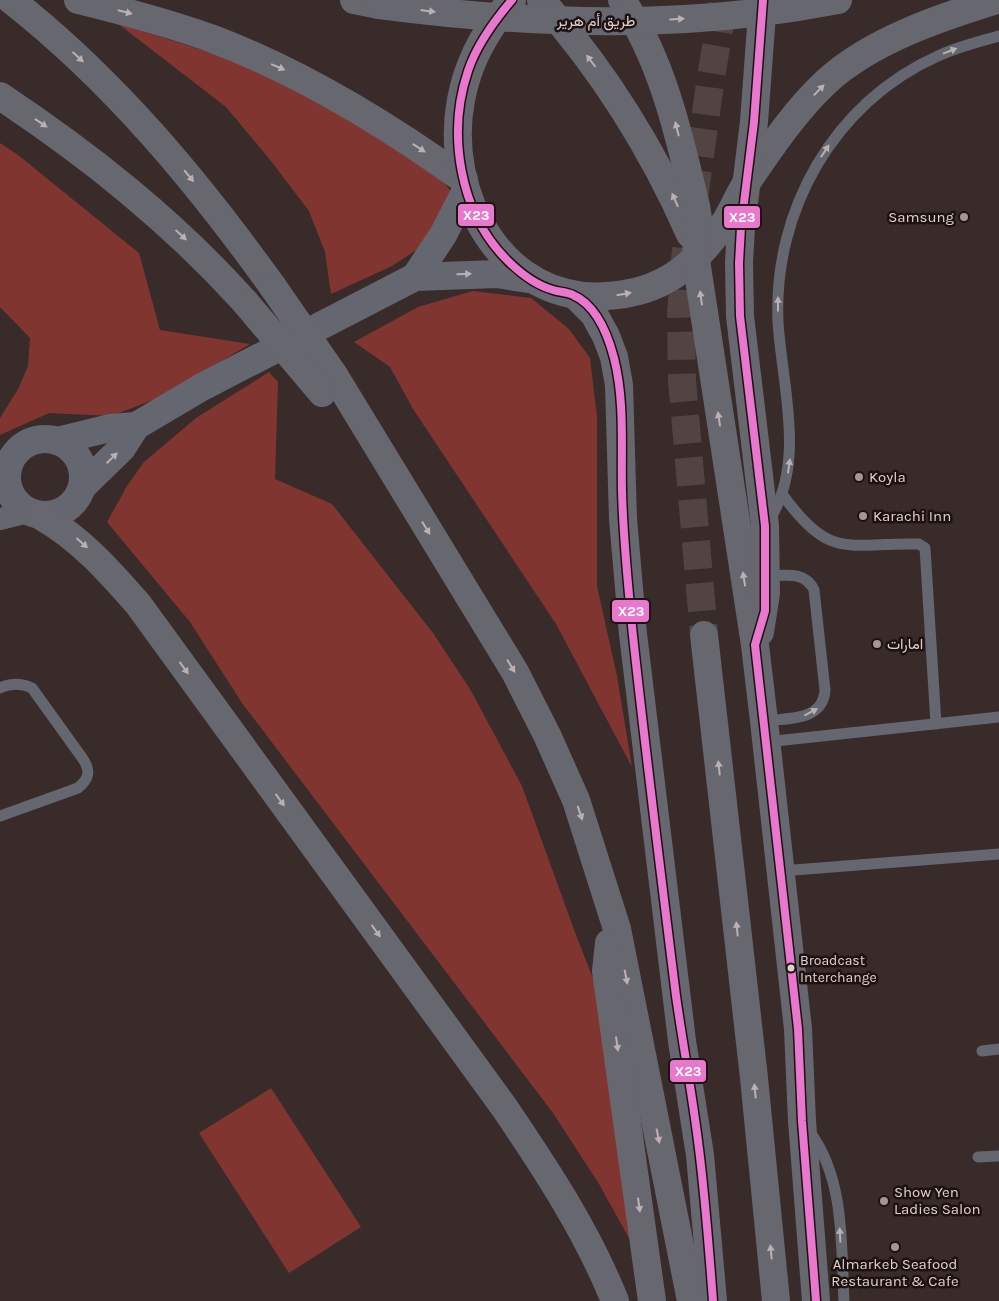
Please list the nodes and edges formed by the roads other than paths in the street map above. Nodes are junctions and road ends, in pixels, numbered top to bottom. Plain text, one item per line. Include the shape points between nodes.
1 (11, 0) edge
2 (78, 0) edge
3 (512, 0) edge
4 (541, 0) edge
5 (622, 0) edge
6 (763, 0) edge
7 (838, 0) edge
8 (998, 0) edge
9 (367, 2) edge
10 (999, 36) edge
11 (0, 96) edge
12 (746, 183) junction
13 (465, 185) junction
14 (695, 252) junction
15 (415, 277) junction
16 (528, 279) junction
17 (575, 295) junction
18 (328, 384) junction
19 (136, 426) junction
20 (57, 441) junction
21 (5, 466) edge
22 (82, 487) junction
23 (782, 494) junction
24 (35, 514) junction
25 (0, 519) edge
26 (765, 526) junction
27 (765, 576) junction
28 (704, 635) tunnel mouth
29 (755, 645) junction
30 (0, 688) edge
31 (999, 718) edge
32 (936, 724) junction
33 (765, 732) junction
34 (0, 816) edge
35 (999, 854) edge
36 (781, 871) junction
37 (616, 929) junction
38 (999, 1049) edge
39 (982, 1051) dead end
40 (802, 1121) junction
41 (999, 1156) edge
42 (978, 1157) dead end
43 (615, 1301) edge
44 (652, 1301) edge
45 (690, 1301) edge
46 (713, 1301) edge
47 (776, 1301) edge
48 (816, 1301) edge
49 (844, 1301) edge

1 -> 18 main road, bridge via 105,82 205,195 273,287
2 -> 13 main road via 136,14 213,39 288,72 420,148
3 - 13 main road via 479,45 460,101 458,130
14 -> 4 main road via 670,188 640,134 607,82
14 -> 5 main road via 696,206 674,117 652,56
6 - 12 main road
9 -> 7 main road, طريق أم هرير, bridge via 494,18 638,22 725,16
12 -> 8 main road via 793,116 827,81 863,55 902,35
23 -> 10 lane via 790,457 778,322 780,265 786,237 808,181 825,150 846,123 892,82 938,56
11 -> 18 main road, bridge via 125,186 208,260 245,302
12 - 14 main road via 726,220
12 - 26 main road via 739,254 740,316
13 - 15 street via 443,235
13 - 16 main road via 487,235
17 -> 14 main road via 606,297 654,286 676,275
29 -> 14 main road
15 -> 16 street via 497,274
15 - 19 street via 202,387
16 - 17 main road via 557,292
17 - 46 main road via 594,314 606,336 619,385 623,519 630,608 682,1041 700,1155
18 -> 37 main road via 400,486 515,672 576,800
19 - 20 street via 110,428
22 -> 19 street via 122,448
20 - 21 street via 30,442 18,450
20 - 22 street via 70,448 79,459
21 - 24 street via 9,490 16,503
22 - 24 street via 72,505 63,512
23 - 26 lane
23 - 32 lane via 810,528 824,538 841,544 922,545
24 - 25 street
24 -> 43 main road via 64,529 99,559 138,604 504,1107 581,1228
26 - 27 main road
27 - 29 main road via 765,611
33 -> 27 lane via 812,714 822,705 825,690 812,584 797,575
47 -> 28 main road
29 - 33 main road
30 - 34 lane via 21,684 32,688 88,766 88,775 78,788
31 - 32 lane
32 - 33 lane
33 - 36 main road
35 - 36 lane
36 - 40 main road via 798,1029
37 -> 44 main road via 609,942 606,970
37 -> 45 main road
38 - 39 lane
40 - 48 main road
49 -> 40 lane via 839,1208 831,1173
41 - 42 lane

